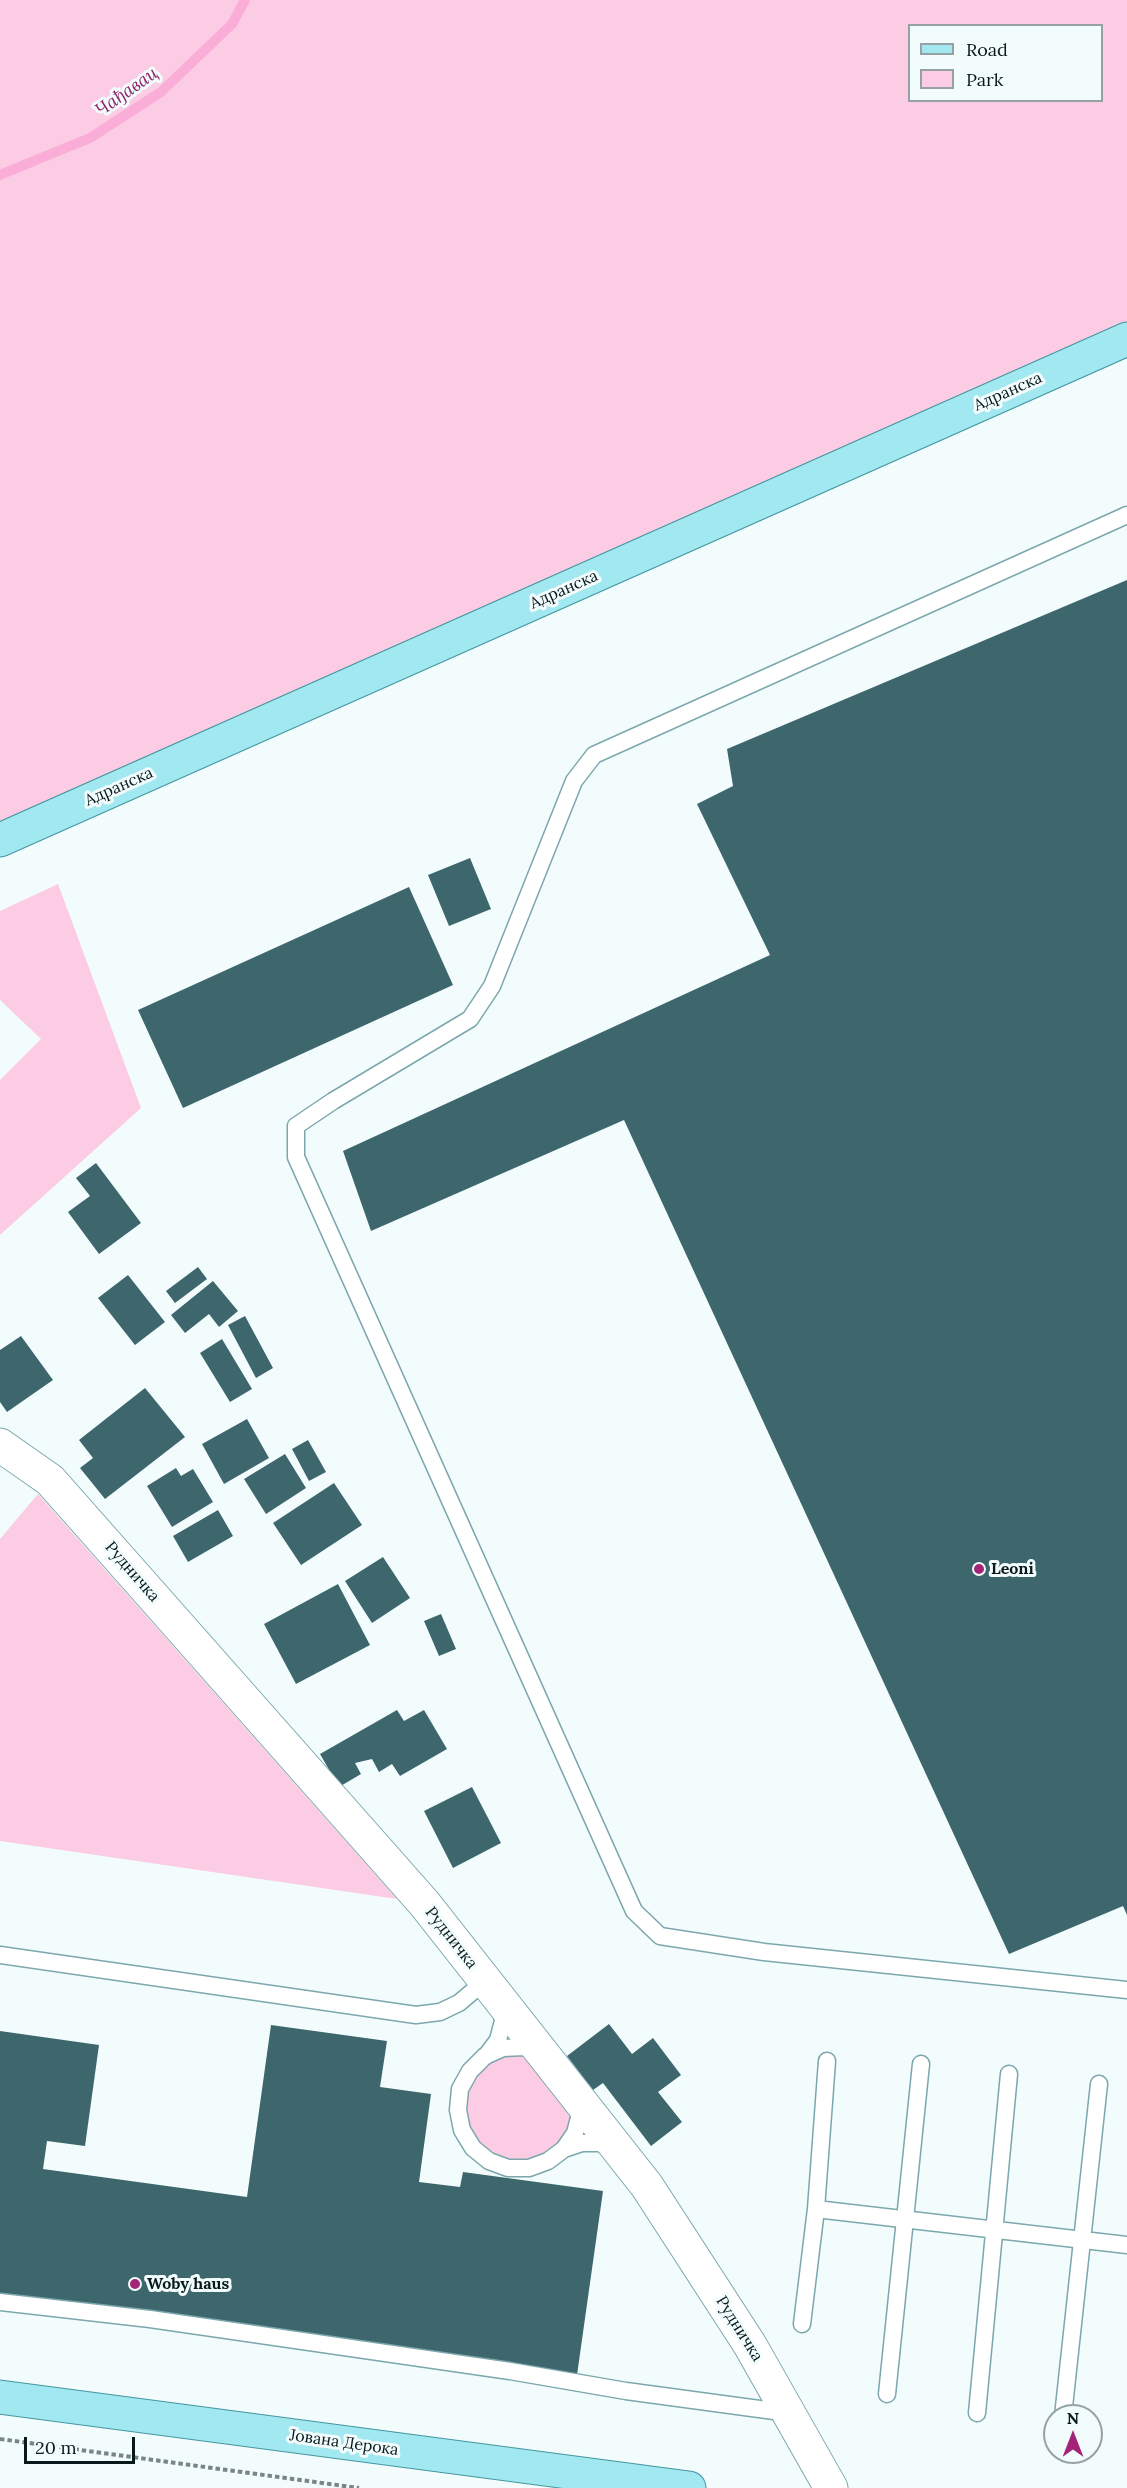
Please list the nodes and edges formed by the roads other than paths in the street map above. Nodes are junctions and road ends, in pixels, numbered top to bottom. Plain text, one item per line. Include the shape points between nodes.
1 (1127, 339) edge
2 (1127, 515) edge
3 (0, 840) edge
4 (0, 1445) edge
5 (0, 1955) edge
6 (492, 1989) junction
7 (1127, 1990) edge
8 (540, 2050) junction
9 (485, 2056) junction
10 (827, 2061) dead end
11 (921, 2064) dead end
12 (1009, 2074) dead end
13 (1099, 2084) dead end
14 (579, 2100) junction
15 (617, 2148) junction
16 (564, 2149) junction
17 (816, 2209) junction
18 (905, 2219) junction
19 (994, 2229) junction
20 (1082, 2240) junction
21 (1127, 2245) edge
22 (0, 2302) edge
23 (802, 2324) dead end
24 (887, 2394) dead end
25 (0, 2397) edge
26 (1064, 2404) edge
27 (789, 2413) junction
28 (977, 2413) dead end
29 (689, 2488) edge
30 (831, 2488) edge

1 - 3 main road, Адранска
2 - 7 lane via 594,755 574,781 492,986 470,1019 296,1126 296,1157 634,1911 660,1936 764,1952
4 - 6 street, Рудничка via 50,1480 424,1904
5 - 6 lane via 416,2015 440,2012
6 - 8 street, Рудничка
6 - 9 lane via 503,2021 498,2040
8 - 9 lane via 523,2046 503,2048
8 - 14 street, Рудничка
9 - 16 lane via 460,2089 458,2110 462,2130 473,2148 489,2161 508,2168 530,2168
10 - 17 lane
11 - 18 lane
12 - 19 lane
13 - 20 lane
14 - 15 street, Рудничка
14 - 16 lane via 575,2133
15 - 16 lane via 599,2142
15 - 27 street, Рудничка via 744,2335
17 - 18 lane
17 - 23 lane
18 - 19 lane
18 - 24 lane
19 - 20 lane
19 - 28 lane
20 - 21 lane
20 - 26 lane
22 - 27 lane via 150,2319
25 - 29 main road, Јована Дерока
27 - 30 street, Рудничка

